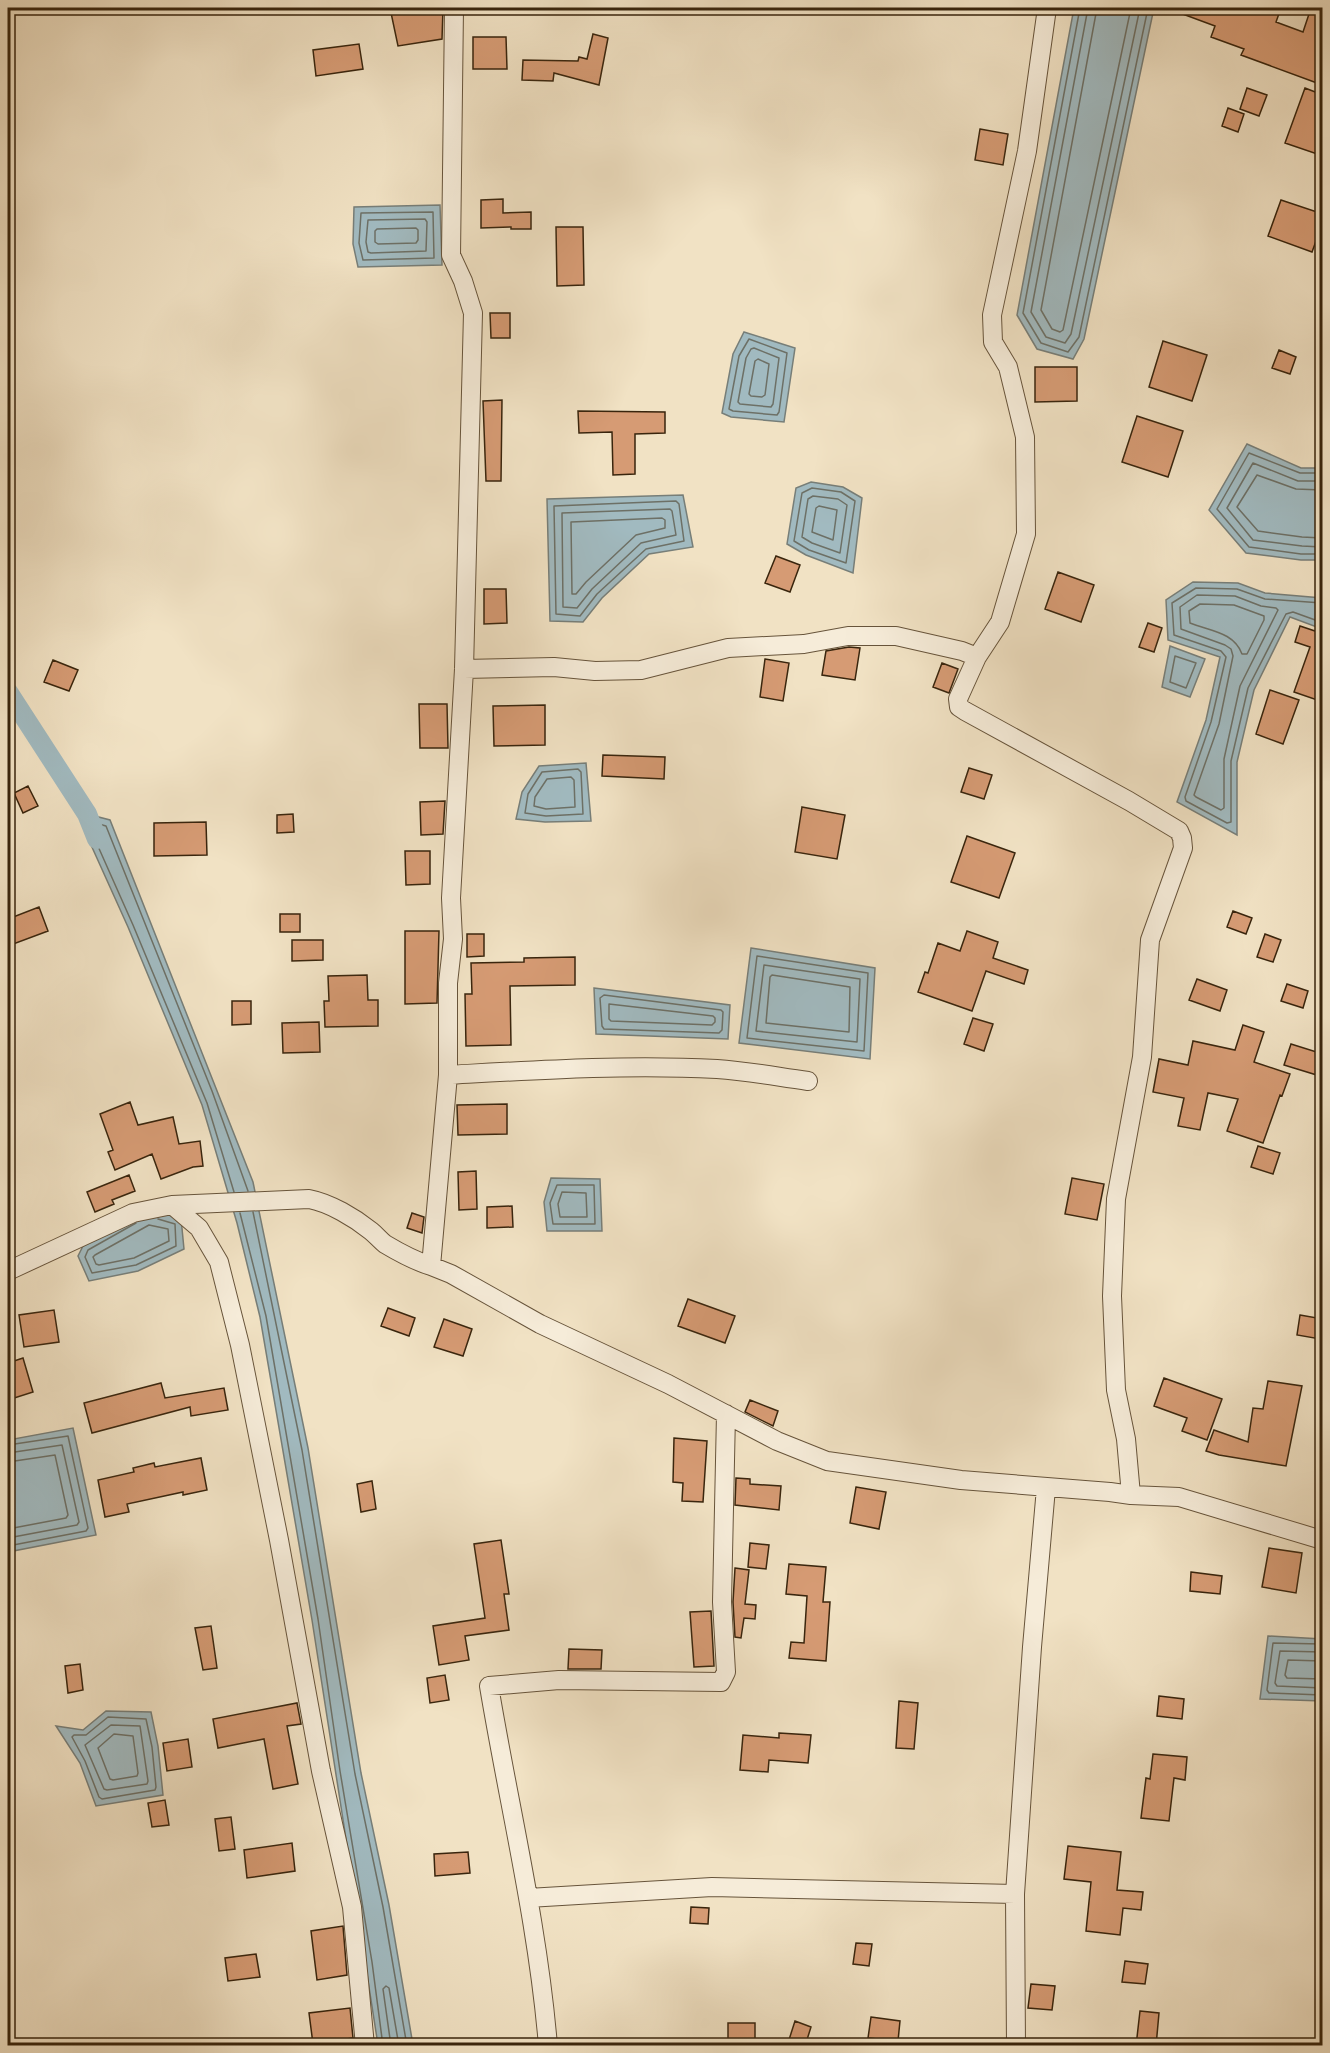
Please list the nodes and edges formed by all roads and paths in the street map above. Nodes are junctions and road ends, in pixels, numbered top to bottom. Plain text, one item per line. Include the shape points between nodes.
1 (454, 8) edge
2 (1047, 8) edge
3 (977, 657) junction
4 (464, 669) junction
5 (448, 1075) junction
6 (808, 1081) dead end
7 (172, 1205) junction
8 (432, 1266) junction
9 (8, 1271) edge
10 (726, 1414) junction
11 (1047, 1488) junction
12 (1131, 1495) junction
13 (1323, 1540) edge
14 (1015, 1894) junction
15 (528, 1898) junction
16 (365, 2046) edge
17 (548, 2046) edge
18 (1016, 2046) edge

1 - 4 street via 451,255 473,313
2 - 3 street via 1027,151 992,315 993,342 1008,367 1025,437 1026,534 1000,622
3 - 4 street via 896,636 848,636 804,644 728,648 641,669
3 - 12 street via 958,699 959,707 1129,801 1179,831 1182,838 1183,848 1150,940 1142,1057 1116,1199 1112,1296 1116,1390
4 - 5 street via 451,898
5 - 6 street via 639,1067 718,1069
5 - 8 street
7 - 8 street via 309,1198 324,1202 383,1242
7 - 9 street via 134,1213
7 - 16 street via 199,1228 219,1262 240,1345 321,1771 352,1907
8 - 10 street via 540,1324
10 - 11 street via 827,1461
10 - 15 street via 722,1602 726,1672 720,1682 559,1680 489,1686
11 - 12 street
11 - 14 street
12 - 13 street via 1179,1497
14 - 15 street via 712,1887
14 - 18 street
15 - 17 street

